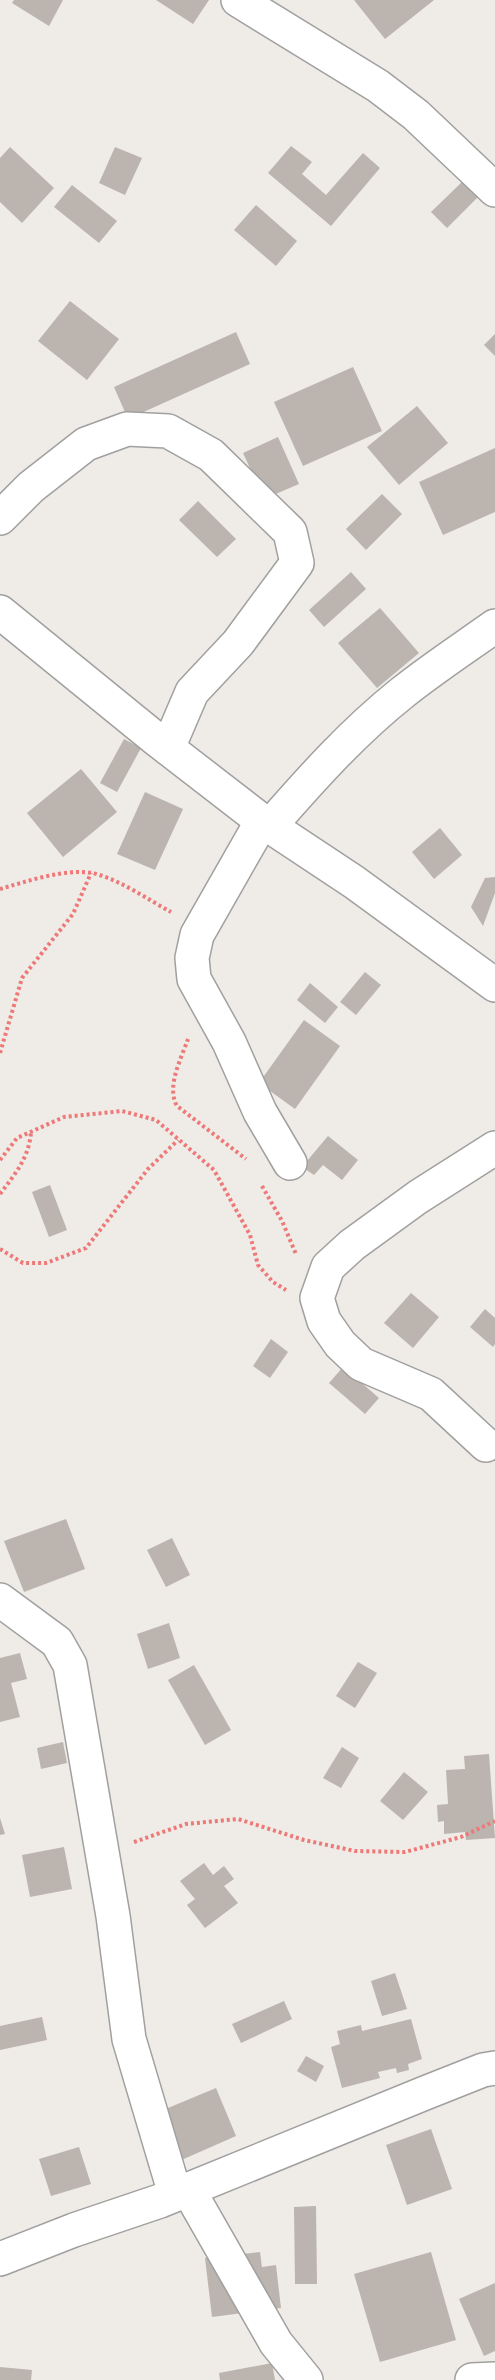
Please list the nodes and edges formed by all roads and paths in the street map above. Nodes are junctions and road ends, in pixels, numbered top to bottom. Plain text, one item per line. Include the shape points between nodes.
1 (238, 0) edge
2 (495, 190) edge
3 (0, 518) edge
4 (0, 612) edge
5 (495, 626) edge
6 (168, 748) junction
7 (266, 823) junction
8 (91, 873) junction
9 (0, 889) edge
10 (201, 928) junction
11 (495, 985) edge
12 (212, 1011) junction
13 (0, 1053) edge
14 (31, 1132) junction
15 (178, 1140) junction
16 (495, 1148) edge
17 (0, 1160) edge
18 (248, 1160) dead end
19 (290, 1163) dead end
20 (259, 1180) dead end
21 (0, 1194) edge
22 (0, 1249) edge
23 (317, 1298) junction
24 (486, 1445) dead end
25 (0, 1600) edge
26 (495, 1821) edge
27 (102, 1852) junction
28 (491, 2076) edge
29 (181, 2192) junction
30 (0, 2259) edge
31 (495, 2379) edge
32 (306, 2380) edge
33 (472, 2380) edge

1 - 2 street via 378,86 416,115
3 - 6 street via 86,444 128,429 168,430 211,455 290,532 297,562 238,643 192,692
4 - 6 street
5 - 7 street via 402,693
6 - 7 street
7 - 10 street
7 - 11 street
8 - 9 path via 38,879
8 - 10 path via 122,885
8 - 13 path via 73,914 21,978
10 - 12 street via 192,958 194,979
12 - 18 path via 190,1031 172,1088 173,1098 177,1106
12 - 19 street via 260,1112
14 - 15 path via 64,1117 122,1111 156,1120
14 - 17 path via 17,1138
14 - 21 path via 30,1149 13,1180
15 - 22 path via 148,1169 86,1248 46,1263 23,1263
15 - 23 path via 214,1170 250,1235 258,1265 273,1282 292,1294
16 - 23 street via 352,1245 328,1267
20 - 23 path
23 - 24 street via 324,1321 361,1364 431,1394
25 - 27 street via 57,1642 70,1665
26 - 27 path via 461,1837 405,1852 355,1851 238,1819 186,1824
27 - 29 street via 129,2039
28 - 29 street
29 - 30 street
29 - 32 street via 276,2343
31 - 33 street

